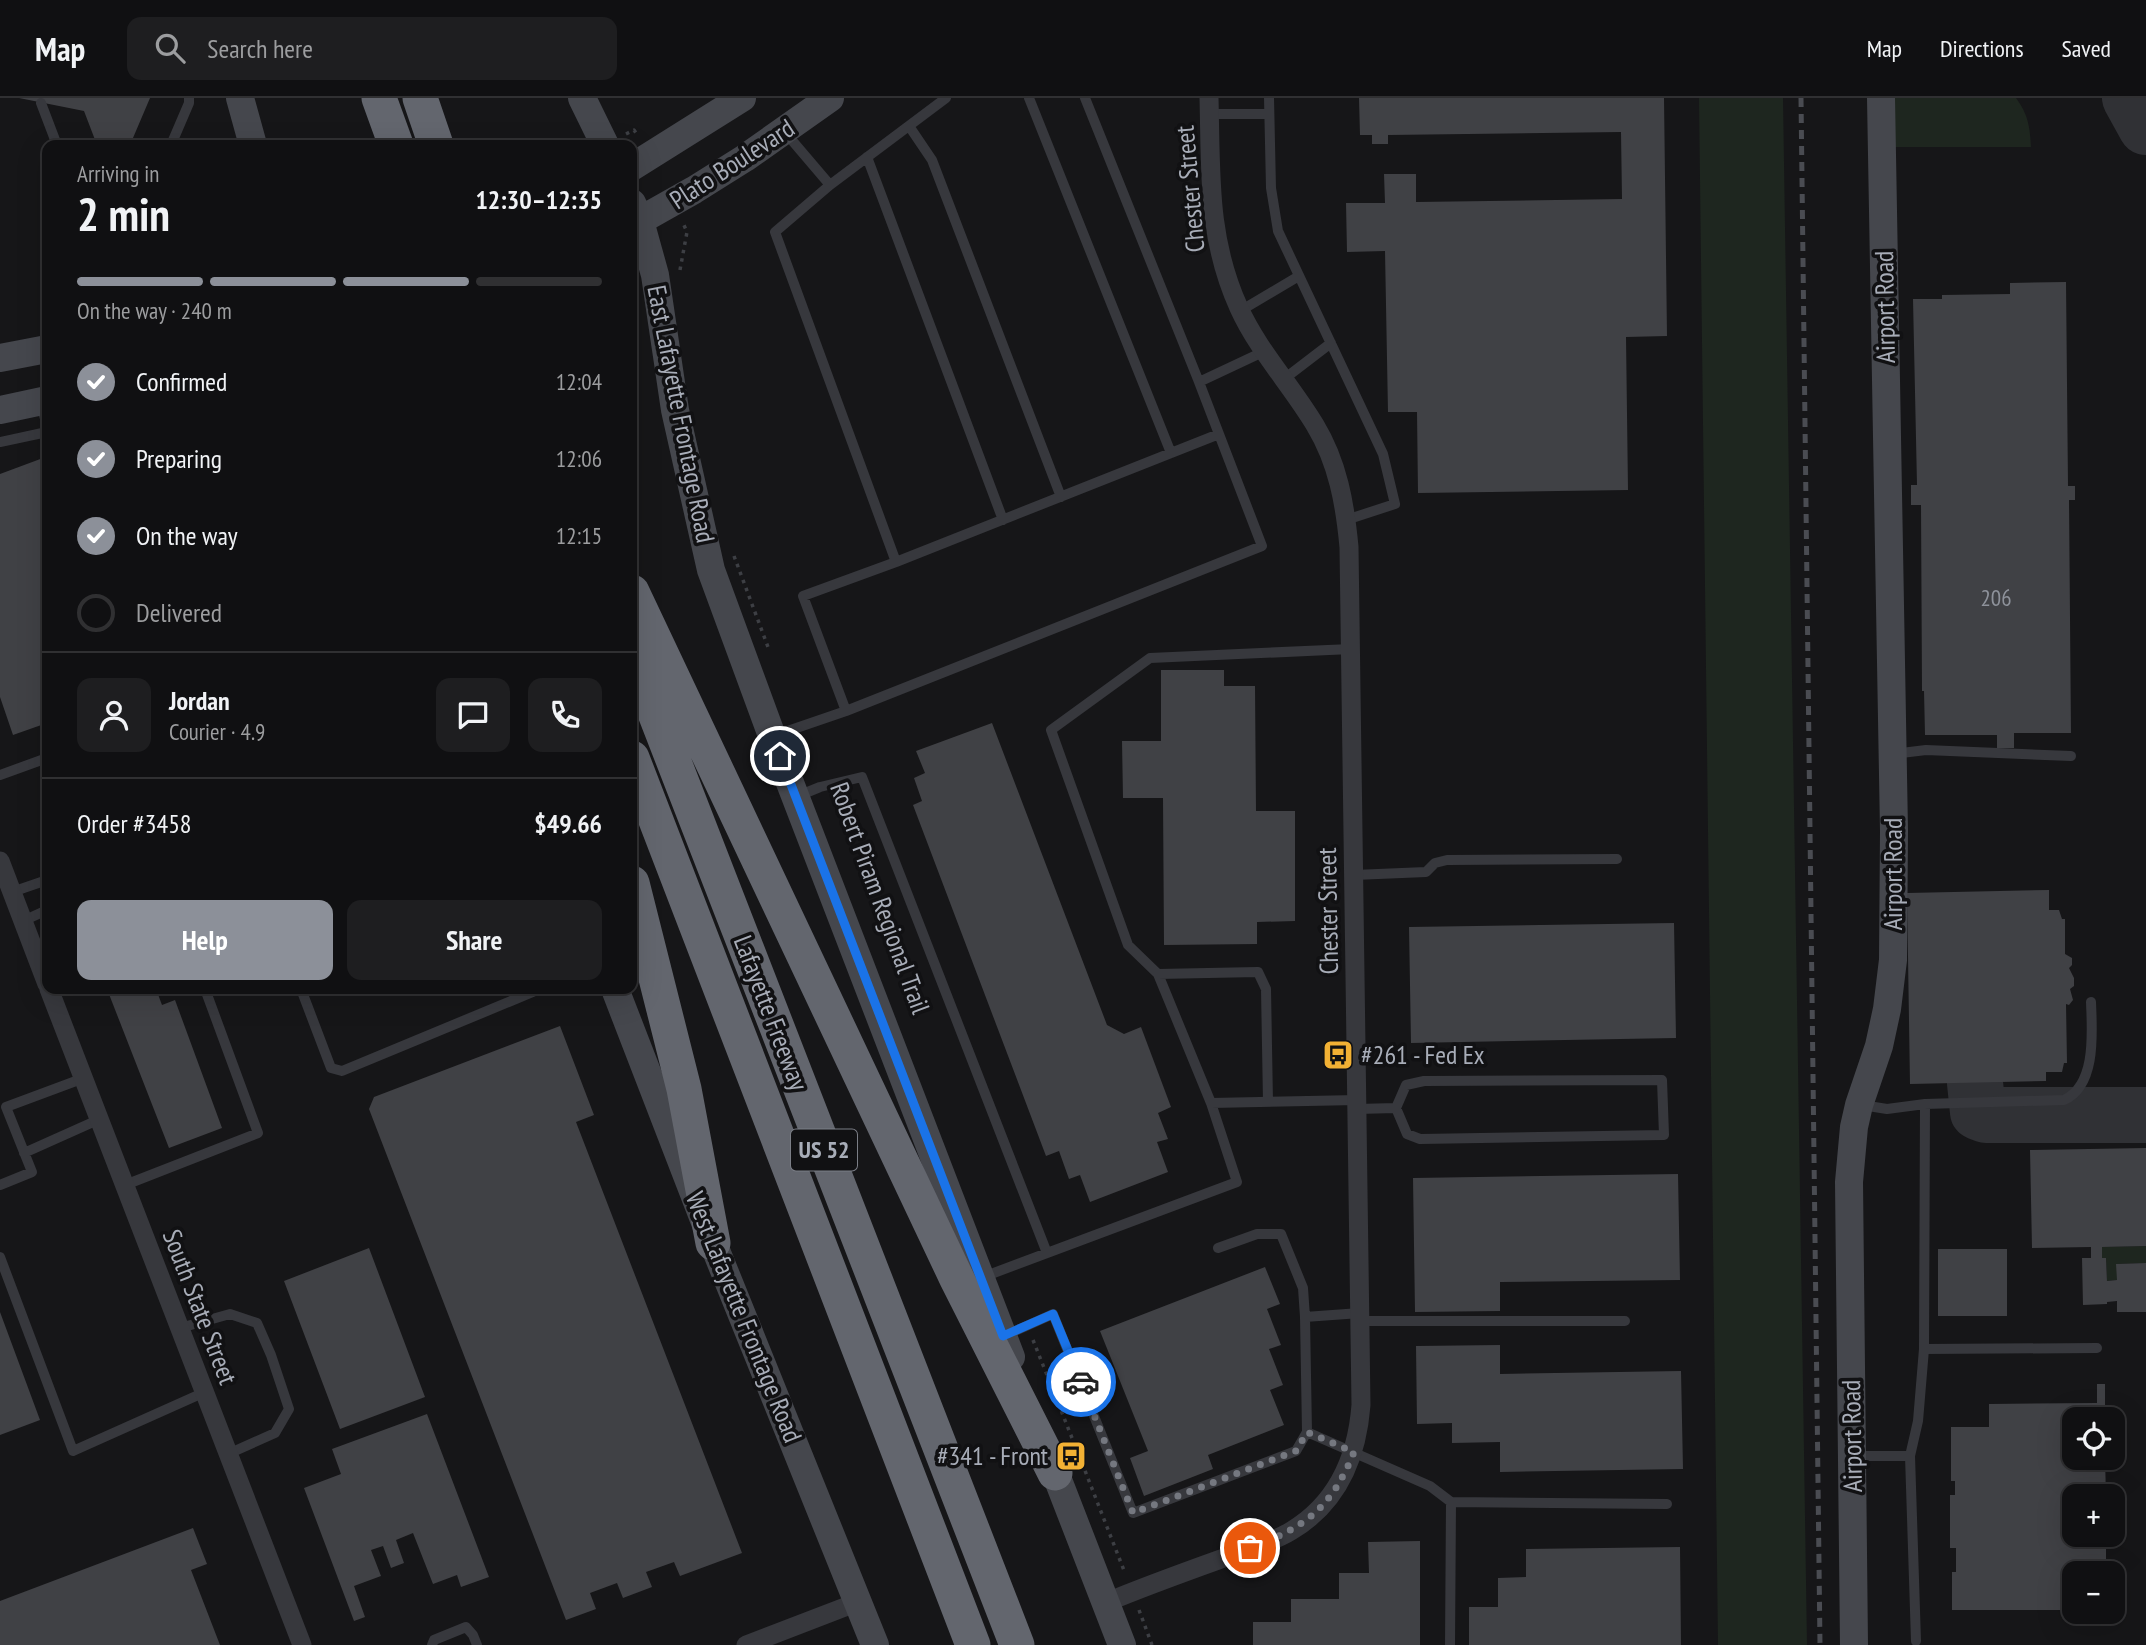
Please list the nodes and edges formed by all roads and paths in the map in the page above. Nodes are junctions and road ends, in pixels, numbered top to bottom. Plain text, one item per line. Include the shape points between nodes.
1 (189, 98) edge
2 (240, 98) edge
3 (379, 98) edge
4 (420, 98) edge
5 (582, 98) edge
6 (742, 98) edge
7 (830, 98) edge
8 (946, 98) edge
9 (1029, 98) edge
10 (1085, 98) edge
11 (1269, 98) edge
12 (1881, 98) edge
13 (41, 103) dead end
14 (1209, 106) edge
15 (1269, 114) junction
16 (909, 126) junction
17 (784, 131) junction
18 (637, 134) dead end
19 (55, 140) edge
20 (173, 140) edge
21 (252, 140) edge
22 (394, 140) edge
23 (434, 140) edge
24 (616, 140) edge
25 (867, 157) junction
26 (637, 164) edge
27 (830, 185) junction
28 (637, 215) edge
29 (682, 219) dead end
30 (637, 224) edge
31 (679, 276) dead end
32 (1299, 276) junction
33 (1240, 311) junction
34 (1331, 343) junction
35 (42, 350) edge
36 (1265, 351) junction
37 (0, 358) edge
38 (1284, 379) junction
39 (1199, 382) junction
40 (42, 409) edge
41 (0, 410) edge
42 (42, 433) edge
43 (1219, 434) junction
44 (0, 442) edge
45 (1171, 453) junction
46 (1061, 497) junction
47 (1003, 520) junction
48 (1346, 520) junction
49 (734, 553) dead end
50 (896, 562) junction
51 (637, 602) edge
52 (1350, 649) junction
53 (770, 654) dead end
54 (637, 667) edge
55 (846, 711) junction
56 (772, 736) junction
57 (1892, 754) junction
58 (2071, 756) dead end
59 (42, 760) edge
60 (637, 771) edge
61 (0, 775) edge
62 (796, 797) junction
63 (1617, 859) dead end
64 (0, 861) edge
65 (1354, 875) junction
66 (42, 882) edge
67 (12, 892) junction
68 (637, 903) edge
69 (42, 912) edge
70 (23, 921) junction
71 (42, 971) edge
72 (1158, 974) junction
73 (51, 994) edge
74 (207, 994) edge
75 (303, 994) edge
76 (528, 994) edge
77 (617, 994) edge
78 (2091, 1002) dead end
79 (84, 1078) junction
80 (1268, 1102) junction
81 (1211, 1103) junction
82 (1925, 1104) junction
83 (1357, 1105) junction
84 (1859, 1105) junction
85 (1396, 1108) junction
86 (100, 1119) junction
87 (24, 1153) junction
88 (0, 1185) edge
89 (125, 1185) junction
90 (713, 1243) junction
91 (1218, 1248) dead end
92 (1047, 1253) junction
93 (0, 1257) edge
94 (971, 1281) junction
95 (1305, 1317) junction
96 (1360, 1317) junction
97 (1625, 1321) dead end
98 (180, 1328) junction
99 (1016, 1331) junction
100 (2096, 1348) dead end
101 (1924, 1349) junction
102 (205, 1392) junction
103 (1307, 1432) junction
104 (1354, 1452) junction
105 (229, 1454) junction
106 (1852, 1456) junction
107 (1910, 1456) junction
108 (1055, 1473) junction
109 (1451, 1502) junction
110 (1667, 1504) dead end
111 (1124, 1569) dead end
112 (858, 1602) junction
113 (1105, 1603) junction
114 (1140, 1614) dead end
115 (1916, 1641) dead end
116 (302, 1645) edge
117 (432, 1645) edge
118 (477, 1645) edge
119 (746, 1645) edge
120 (875, 1645) edge
121 (973, 1645) edge
122 (1017, 1645) edge
123 (1122, 1645) edge
124 (1152, 1645) edge
125 (1450, 1645) edge
126 (1854, 1645) edge

1 - 20 lane
2 - 21 main road
3 - 22 highway
4 - 23 highway
5 - 24 main road
6 - 26 main road, Plato Boulevard
7 - 17 main road, Plato Boulevard
8 - 16 lane
9 - 45 lane
10 - 39 lane
11 - 15 lane
12 - 57 main road, Airport Road
13 - 19 lane
14 - 15 lane
14 - 33 street, Chester Street via 1214,226
15 - 32 lane via 1271,188 1278,231
16 - 25 lane
16 - 46 lane via 932,160
17 - 27 lane
17 - 28 main road, Plato Boulevard via 694,190
18 - 24 path via 634,130
25 - 27 lane
25 - 47 lane
27 - 50 lane via 775,232
29 - 31 path via 687,232
30 - 56 main road, East Lafayette Frontage Road via 655,275 675,410 711,570
32 - 33 lane
32 - 34 lane
33 - 36 street, Chester Street
34 - 38 lane
34 - 48 lane via 1383,454 1395,504
35 - 37 main road
36 - 38 street, Chester Street
36 - 39 lane
38 - 48 street, Chester Street via 1327,449
39 - 43 lane
40 - 41 main road
42 - 44 lane
43 - 45 lane
43 - 55 lane via 1262,546
45 - 46 lane
46 - 47 lane
47 - 50 lane
48 - 52 street, Chester Street
49 - 53 path
50 - 55 lane via 803,596
51 - 94 highway
52 - 65 street, Chester Street
52 - 72 lane via 1150,658 1051,730 1128,945
54 - 122 highway, Lafayette Freeway / US 52
55 - 56 lane
56 - 62 main road, East Lafayette Frontage Road
57 - 58 lane via 1926,750
57 - 84 main road, Airport Road via 1892,971 1878,1046
59 - 61 lane
60 - 121 highway, Lafayette Freeway / US 52
62 - 92 lane via 862,777
62 - 94 main road, East Lafayette Frontage Road
63 - 65 lane via 1447,860 1426,872
64 - 67 street
65 - 83 street, Chester Street
66 - 67 lane
67 - 70 street
68 - 90 highway via 687,1102
69 - 70 lane
70 - 71 street
72 - 80 lane via 1258,972 1266,989
72 - 81 lane
73 - 79 street, South State Street
74 - 89 lane via 258,1133
75 - 76 lane via 331,1068 342,1071
77 - 90 main road, West Lafayette Frontage Road
78 - 82 lane via 2091,1053 2071,1097 2038,1103
79 - 86 street, South State Street
79 - 87 lane via 6,1107
80 - 81 lane
80 - 83 lane
81 - 92 lane via 1237,1182
82 - 84 lane via 1887,1110
82 - 101 lane
83 - 85 lane
83 - 96 street, Chester Street
84 - 106 main road, Airport Road via 1849,1182
85 - 85 lane via 1407,1134 1420,1139 1664,1135 1662,1080 1424,1081 1406,1085
86 - 87 lane
86 - 89 street, South State Street
87 - 88 lane via 32,1172
89 - 98 street, South State Street
90 - 112 main road, West Lafayette Frontage Road
91 - 95 lane via 1257,1234 1281,1234 1303,1288
92 - 94 lane
93 - 102 lane via 73,1451
94 - 99 main road, East Lafayette Frontage Road
94 - 108 highway
95 - 96 lane
95 - 103 lane
96 - 97 lane
96 - 104 street, Chester Street via 1361,1405
98 - 102 street, South State Street
98 - 105 lane via 230,1314 245,1317 257,1323 271,1355 289,1409 275,1433
99 - 103 lane via 1053,1314 1133,1513 1296,1451
99 - 108 main road, East Lafayette Frontage Road
99 - 111 path
100 - 101 lane
101 - 107 lane
102 - 105 street, South State Street
103 - 104 lane
104 - 109 lane via 1430,1486
104 - 113 street, Chester Street via 1332,1493 1289,1532
105 - 116 street, South State Street
106 - 107 lane
106 - 126 main road, Airport Road
107 - 115 lane
108 - 113 main road, East Lafayette Frontage Road
109 - 110 lane
109 - 125 lane
112 - 119 street
112 - 120 main road, West Lafayette Frontage Road
113 - 123 main road, East Lafayette Frontage Road
114 - 124 path
117 - 118 lane via 466,1627

